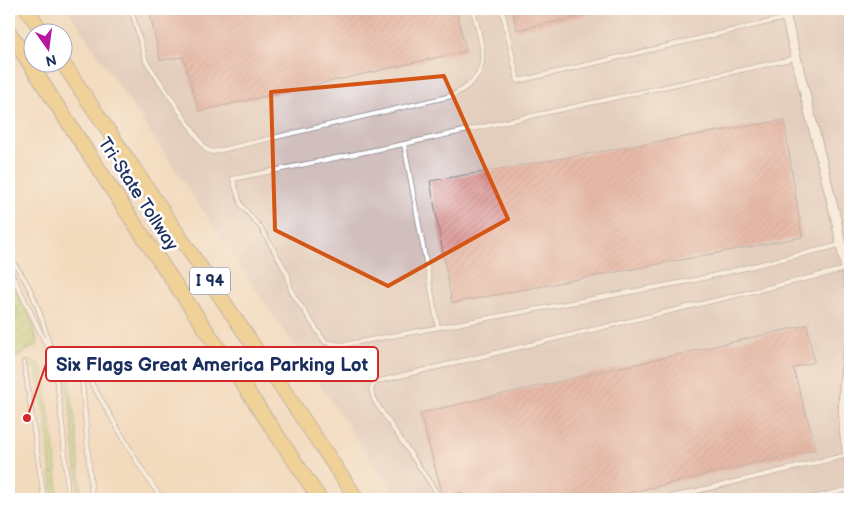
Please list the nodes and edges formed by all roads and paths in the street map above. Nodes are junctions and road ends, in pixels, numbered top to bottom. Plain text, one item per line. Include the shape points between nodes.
1 (27, 9) edge
2 (131, 9) edge
3 (472, 9) edge
4 (502, 9) edge
5 (785, 13) edge
6 (35, 22) edge
7 (9, 32) edge
8 (796, 58) junction
9 (69, 72) edge
10 (404, 144) junction
11 (841, 245) junction
12 (9, 258) edge
13 (9, 268) edge
14 (846, 269) junction
15 (850, 290) edge
16 (438, 327) junction
17 (850, 343) edge
18 (48, 348) junction
19 (24, 362) dead end
20 (848, 455) junction
21 (850, 467) edge
22 (850, 489) edge
23 (44, 499) edge
24 (68, 499) edge
25 (92, 499) edge
26 (162, 499) edge
27 (320, 499) edge
28 (357, 499) edge
29 (440, 499) edge
30 (663, 499) edge
31 (810, 499) edge

1 - 6 highway
2 - 3 lane via 146,61 202,144 213,152 451,96 464,90 481,72 483,62
4 - 5 lane via 518,81
5 - 8 street
7 - 27 highway, Tri-State Tollway / I 94
8 - 10 lane
8 - 11 street
9 - 28 highway, Tri-State Tollway / I 94
10 - 16 lane
10 - 16 lane via 233,179 241,205 276,252 288,275 291,291 325,342 342,345
11 - 14 street
11 - 16 lane via 694,280
12 - 18 lane via 35,300 46,328
13 - 18 lane
14 - 15 street
14 - 29 lane via 375,382 371,389 374,400
17 - 20 street via 842,419
18 - 24 lane via 61,414
19 - 23 lane
20 - 21 street
20 - 30 lane
22 - 31 lane
25 - 26 lane via 81,365

